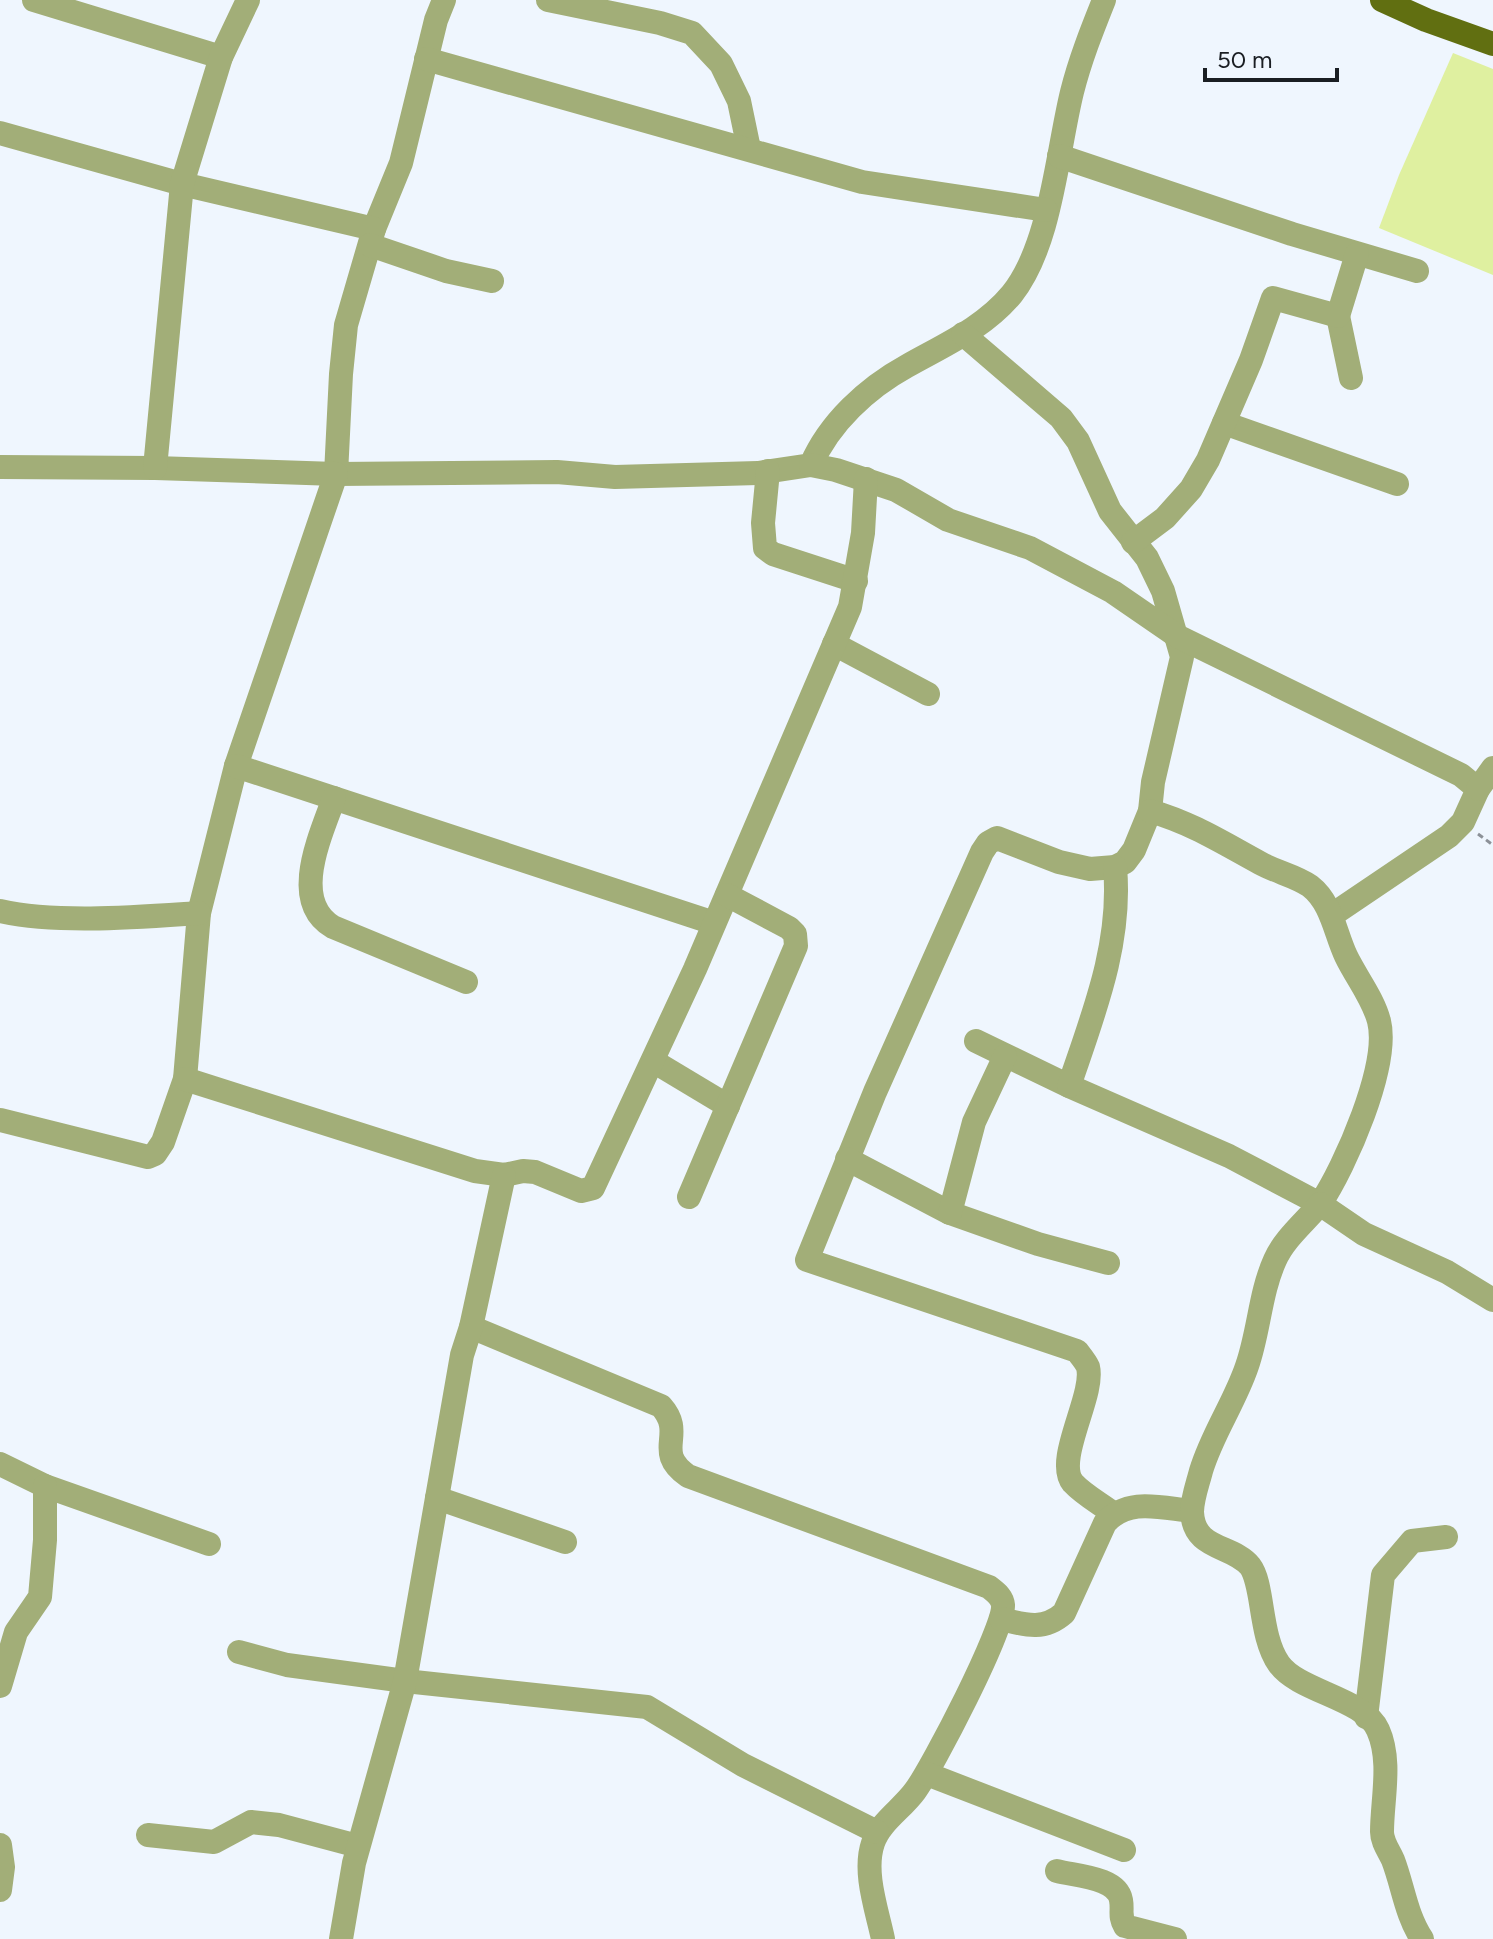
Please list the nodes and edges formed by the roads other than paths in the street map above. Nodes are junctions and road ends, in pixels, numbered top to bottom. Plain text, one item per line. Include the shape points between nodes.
1 (34, 0) edge
2 (248, 0) edge
3 (444, 0) edge
4 (548, 0) edge
5 (1104, 0) edge
6 (1382, 0) edge
7 (1493, 44) edge
8 (221, 57) junction
9 (426, 59) junction
10 (0, 133) edge
11 (749, 149) junction
12 (1059, 156) junction
13 (182, 184) junction
14 (1046, 210) junction
15 (372, 237) junction
16 (1357, 254) junction
17 (1417, 271) dead end
18 (492, 281) dead end
19 (1338, 316) junction
20 (963, 334) junction
21 (1351, 378) dead end
22 (1224, 423) junction
23 (811, 465) junction
24 (0, 467) edge
25 (155, 468) junction
26 (768, 471) junction
27 (336, 474) junction
28 (866, 479) junction
29 (1397, 484) dead end
30 (1133, 542) junction
31 (856, 581) junction
32 (1177, 636) junction
33 (834, 644) junction
34 (928, 694) dead end
35 (236, 766) junction
36 (1493, 768) edge
37 (1478, 789) junction
38 (334, 798) junction
39 (1150, 811) junction
40 (1115, 867) junction
41 (727, 895) junction
42 (0, 911) edge
43 (199, 913) junction
44 (1332, 915) junction
45 (714, 923) junction
46 (466, 982) dead end
47 (976, 1041) dead end
48 (1005, 1056) junction
49 (653, 1061) junction
50 (185, 1079) junction
51 (1069, 1086) junction
52 (728, 1106) junction
53 (0, 1120) edge
54 (847, 1159) junction
55 (504, 1175) junction
56 (689, 1197) dead end
57 (1320, 1204) junction
58 (950, 1213) junction
59 (1108, 1263) dead end
60 (1493, 1300) edge
61 (471, 1327) junction
62 (0, 1464) edge
63 (45, 1486) junction
64 (437, 1498) junction
65 (1192, 1511) junction
66 (1114, 1514) junction
67 (1446, 1537) dead end
68 (565, 1542) dead end
69 (209, 1544) dead end
70 (1001, 1619) junction
71 (239, 1652) dead end
72 (405, 1681) junction
73 (0, 1686) edge
74 (1366, 1717) junction
75 (927, 1774) junction
76 (877, 1832) junction
77 (148, 1835) dead end
78 (0, 1845) edge
79 (358, 1846) junction
80 (1124, 1850) dead end
81 (1057, 1871) dead end
82 (0, 1890) edge
83 (341, 1939) edge
84 (883, 1939) edge
85 (1175, 1939) edge
86 (1422, 1939) edge

1 - 8 street
2 - 8 street
3 - 9 street
4 - 11 street via 692,33 721,64 739,101
5 - 12 street via 1071,94
6 - 7 main road
8 - 13 street
9 - 11 street
9 - 15 street via 401,163
10 - 13 street
11 - 14 street via 862,182
12 - 14 street
12 - 16 street
13 - 15 street
13 - 25 street
14 - 20 street via 1033,260 1013,293 989,319
15 - 18 street via 446,271
15 - 27 street via 346,325
16 - 17 street
16 - 19 street
19 - 21 street
19 - 22 street via 1273,298
20 - 23 street via 862,397 837,423
20 - 30 street via 1061,418 1078,441 1110,511
22 - 29 street
22 - 30 street via 1191,489
23 - 26 street
23 - 28 street
24 - 25 street
25 - 27 street
26 - 27 street via 615,477 557,472
26 - 31 street via 765,548
27 - 35 street
28 - 31 street
28 - 32 street via 948,520 1042,554 1113,592
30 - 32 street via 1163,591
31 - 33 street
32 - 37 street via 1461,775
32 - 39 street via 1182,657
33 - 34 street
33 - 41 street
35 - 38 street
35 - 43 street
36 - 37 street
37 - 44 street via 1463,822 1449,836
38 - 45 street
38 - 46 street via 313,866 311,891 322,921
39 - 40 street via 1134,850
39 - 44 street via 1225,841 1311,887
40 - 51 street via 1113,941
40 - 54 street via 1090,869 997,838 988,843
41 - 45 street
41 - 52 street via 789,928 797,940
42 - 43 street via 127,918
43 - 50 street
44 - 57 street via 1379,1021 1381,1053 1345,1157
45 - 49 street
47 - 48 street
48 - 51 street
48 - 58 street via 974,1122
49 - 52 street
49 - 55 street via 593,1188 581,1191 535,1172
50 - 53 street via 163,1142 148,1157
50 - 55 street via 475,1171
51 - 57 street via 1229,1156
52 - 56 street
54 - 58 street
54 - 66 street via 807,1260 1077,1351 1088,1366 1087,1384 1068,1471 1072,1482
55 - 61 street
57 - 60 street via 1364,1234
57 - 65 street via 1275,1260 1249,1362 1207,1453
58 - 59 street
61 - 64 street
61 - 70 street via 661,1406 672,1418 671,1456 688,1476 989,1587 1001,1596
62 - 63 street
63 - 69 street
63 - 73 street via 40,1597 16,1632
64 - 68 street
64 - 72 street
65 - 66 street via 1146,1506
65 - 74 street via 1197,1529 1214,1547 1238,1554 1253,1569 1268,1644 1280,1666
66 - 70 street via 1064,1613 1055,1621 1032,1626
67 - 74 street via 1412,1541 1383,1575
70 - 75 street
71 - 72 street via 287,1665
72 - 76 street via 647,1707 743,1765
72 - 79 street
74 - 86 street via 1378,1729 1384,1758 1382,1836
75 - 76 street
75 - 80 street
76 - 84 street via 870,1874
77 - 79 street via 214,1842 251,1822
78 - 82 street
79 - 83 street
81 - 85 street via 1107,1883 1121,1900 1125,1926

